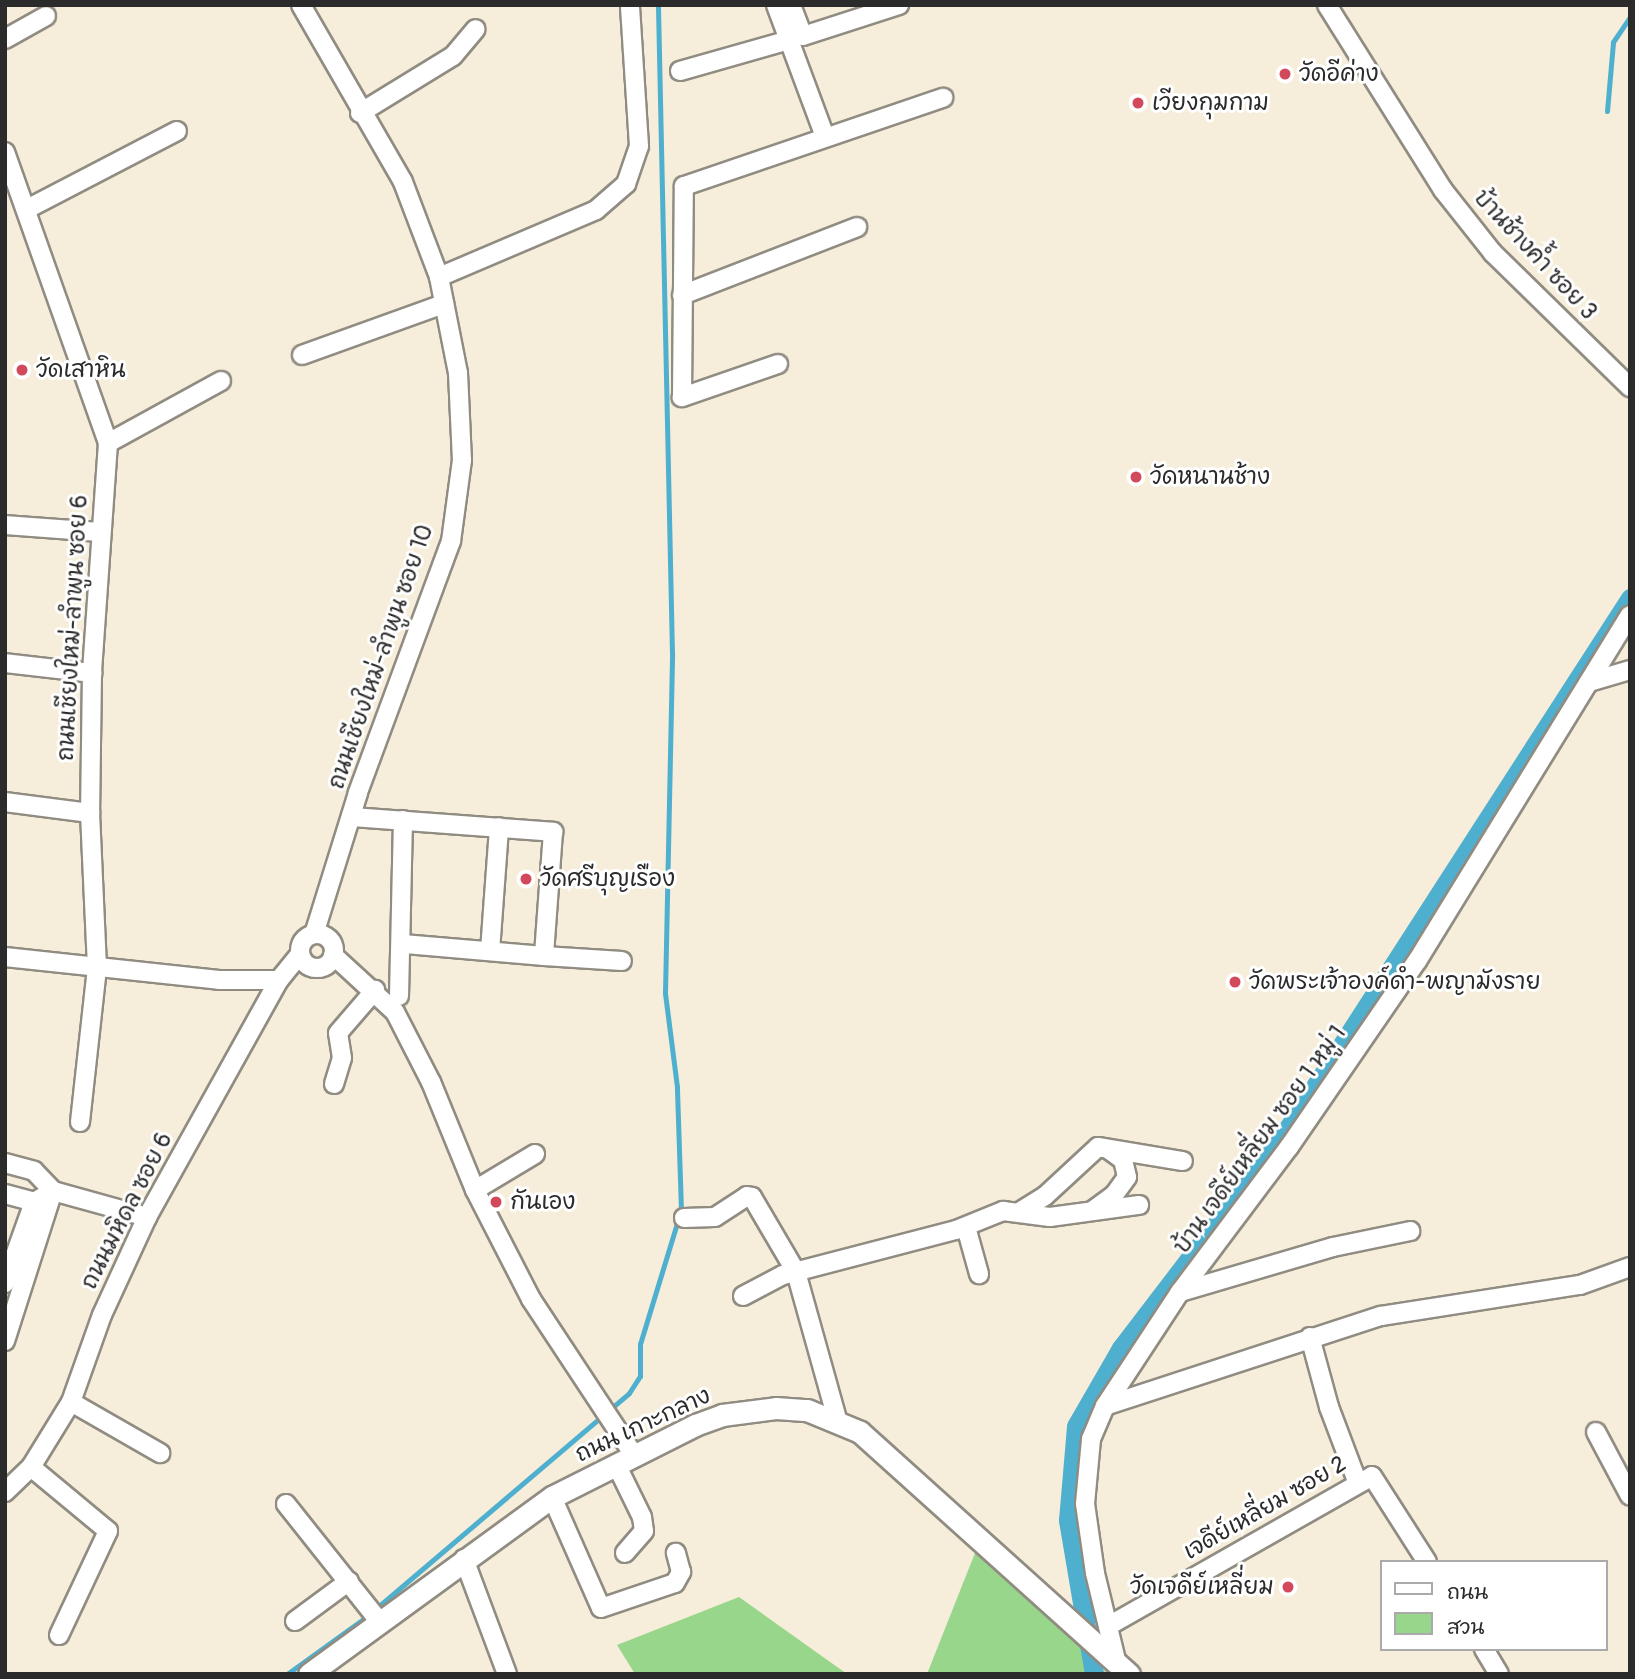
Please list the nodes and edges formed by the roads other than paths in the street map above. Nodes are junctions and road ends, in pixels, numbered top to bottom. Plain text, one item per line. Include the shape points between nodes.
1 (301, 5) edge
2 (630, 5) edge
3 (776, 5) edge
4 (791, 5) edge
5 (899, 5) edge
6 (1327, 5) edge
7 (46, 16) dead end
8 (476, 29) dead end
9 (5, 39) edge
10 (789, 40) junction
11 (680, 71) dead end
12 (943, 97) dead end
13 (360, 113) junction
14 (177, 131) dead end
15 (825, 137) junction
16 (5, 152) edge
17 (27, 209) junction
18 (856, 227) dead end
19 (439, 277) junction
20 (682, 295) junction
21 (444, 304) junction
22 (302, 355) dead end
23 (778, 364) dead end
24 (221, 380) dead end
25 (1630, 387) edge
26 (108, 443) junction
27 (5, 525) edge
28 (101, 532) junction
29 (1630, 615) edge
30 (5, 663) edge
31 (1630, 670) edge
32 (92, 673) junction
33 (1589, 682) junction
34 (5, 802) edge
35 (90, 813) junction
36 (351, 817) junction
37 (403, 820) junction
38 (499, 827) junction
39 (314, 934) junction
40 (403, 944) junction
41 (490, 951) junction
42 (300, 954) junction
43 (334, 955) junction
44 (544, 956) junction
45 (5, 957) edge
46 (622, 961) dead end
47 (97, 968) junction
48 (279, 980) junction
49 (375, 990) junction
50 (399, 996) dead end
51 (334, 1084) dead end
52 (80, 1122) dead end
53 (1106, 1148) junction
54 (535, 1154) dead end
55 (1183, 1161) dead end
56 (5, 1163) edge
57 (475, 1190) junction
58 (53, 1191) junction
59 (5, 1194) edge
60 (34, 1202) junction
61 (1139, 1205) dead end
62 (1021, 1211) junction
63 (1091, 1212) junction
64 (147, 1217) junction
65 (684, 1217) dead end
66 (965, 1227) junction
67 (1410, 1231) dead end
68 (1630, 1267) edge
69 (796, 1272) junction
70 (979, 1275) dead end
71 (5, 1283) edge
72 (1180, 1292) junction
73 (743, 1296) dead end
74 (1310, 1337) junction
75 (5, 1341) edge
76 (71, 1402) junction
77 (1105, 1406) junction
78 (837, 1419) junction
79 (1596, 1432) dead end
80 (160, 1452) dead end
81 (625, 1452) junction
82 (32, 1467) junction
83 (1365, 1478) junction
84 (5, 1492) edge
85 (1630, 1496) edge
86 (552, 1497) junction
87 (286, 1504) dead end
88 (625, 1553) dead end
89 (676, 1553) dead end
90 (464, 1559) junction
91 (1426, 1560) edge
92 (349, 1581) junction
93 (295, 1621) dead end
94 (379, 1621) junction
95 (1111, 1625) junction
96 (60, 1635) dead end
97 (1485, 1651) edge
98 (1123, 1667) edge
99 (309, 1674) edge
100 (507, 1674) edge
101 (1499, 1674) edge

1 - 13 street, ถนนเชียงใหม่-ลำพูน ซอย 10
2 - 19 street via 639,146 626,184 596,210
3 - 10 street
4 - 5 street via 803,36
6 - 25 street, บ้านช้างค้ำ ซอย 3 via 1443,190 1493,253
7 - 9 street
8 - 13 street via 453,56
10 - 11 street
10 - 15 street
12 - 15 street
13 - 19 street, ถนนเชียงใหม่-ลำพูน ซอย 10 via 403,182
14 - 17 street
15 - 20 street via 684,186
16 - 17 street, ถนนเชียงใหม่-ลำพูน ซอย 6
17 - 26 street, ถนนเชียงใหม่-ลำพูน ซอย 6
18 - 20 street
19 - 21 street, ถนนเชียงใหม่-ลำพูน ซอย 10
20 - 23 street via 682,397
21 - 22 street
21 - 36 street, ถนนเชียงใหม่-ลำพูน ซอย 10 via 458,373 462,460 451,541
24 - 26 street
26 - 28 street, ถนนเชียงใหม่-ลำพูน ซอย 6
27 - 28 street
28 - 32 street, ถนนเชียงใหม่-ลำพูน ซอย 6
29 - 33 street, บ้าน เจดีย์เหลี่ยม ซอย 1 หมู่ 1
30 - 32 street
31 - 33 street
32 - 35 street, ถนนเชียงใหม่-ลำพูน ซอย 6
33 - 72 street, บ้าน เจดีย์เหลี่ยม ซอย 1 หมู่ 1 via 1417,961 1289,1147
34 - 35 street
35 - 47 street, ถนนเชียงใหม่-ลำพูน ซอย 6
36 - 37 street
36 - 39 street, ถนนเชียงใหม่-ลำพูน ซอย 10
37 - 38 street
37 - 40 street
38 - 41 street
38 - 44 street via 553,832
39 - 42 street via 303,941
39 - 43 street via 331,942
40 - 41 street
40 - 50 street
41 - 44 street
42 - 43 street via 307,965 320,968
42 - 48 street, ถนนมหิดล ซอย 6
43 - 49 street
44 - 46 street
45 - 47 street
47 - 48 street via 219,980
47 - 52 street, ถนนเชียงใหม่-ลำพูน ซอย 6
48 - 64 street, ถนนมหิดล ซอย 6
49 - 51 street via 338,1033 342,1058
49 - 57 street via 395,1012 431,1082
53 - 55 street
53 - 62 street via 1098,1147 1045,1196
53 - 63 street via 1123,1160 1127,1177 1114,1195
54 - 57 street
56 - 58 street via 34,1171
57 - 81 street via 531,1299 603,1403
58 - 60 street
58 - 64 street
58 - 75 street
59 - 60 street
60 - 71 street
61 - 63 street
62 - 63 street via 1050,1217
62 - 66 street via 1003,1211
64 - 76 street, ถนนมหิดล ซอย 6 via 102,1315
65 - 69 street via 715,1217 750,1196
66 - 69 street
66 - 70 street
67 - 72 street via 1333,1247
68 - 74 street via 1580,1285 1381,1316
69 - 73 street
69 - 78 street
72 - 77 street, บ้าน เจดีย์เหลี่ยม ซอย 1 หมู่ 1
74 - 77 street
74 - 83 street via 1329,1407
76 - 80 street
76 - 82 street, ถนนมหิดล ซอย 6
77 - 95 street, บ้าน เจดีย์เหลี่ยม ซอย 1 หมู่ 1 via 1091,1439 1085,1504 1095,1573
78 - 81 street, ถนน เกาะกลาง via 807,1410 753,1409
78 - 98 street, ถนน เกาะกลาง via 906,1469
79 - 85 street
81 - 86 street, ถนน เกาะกลาง
81 - 88 street via 644,1531
82 - 84 street, ถนนมหิดล ซอย 6
82 - 96 street via 108,1531
83 - 91 street
83 - 95 street, เจดีย์เหลี่ยม ซอย 2
86 - 89 street via 601,1608 675,1583 681,1572
86 - 90 street, ถนน เกาะกลาง
87 - 92 street
90 - 94 street, ถนน เกาะกลาง
90 - 100 street
92 - 93 street
92 - 94 street
94 - 99 street, ถนน เกาะกลาง
95 - 98 street, บ้าน เจดีย์เหลี่ยม ซอย 1 หมู่ 1
97 - 101 street

